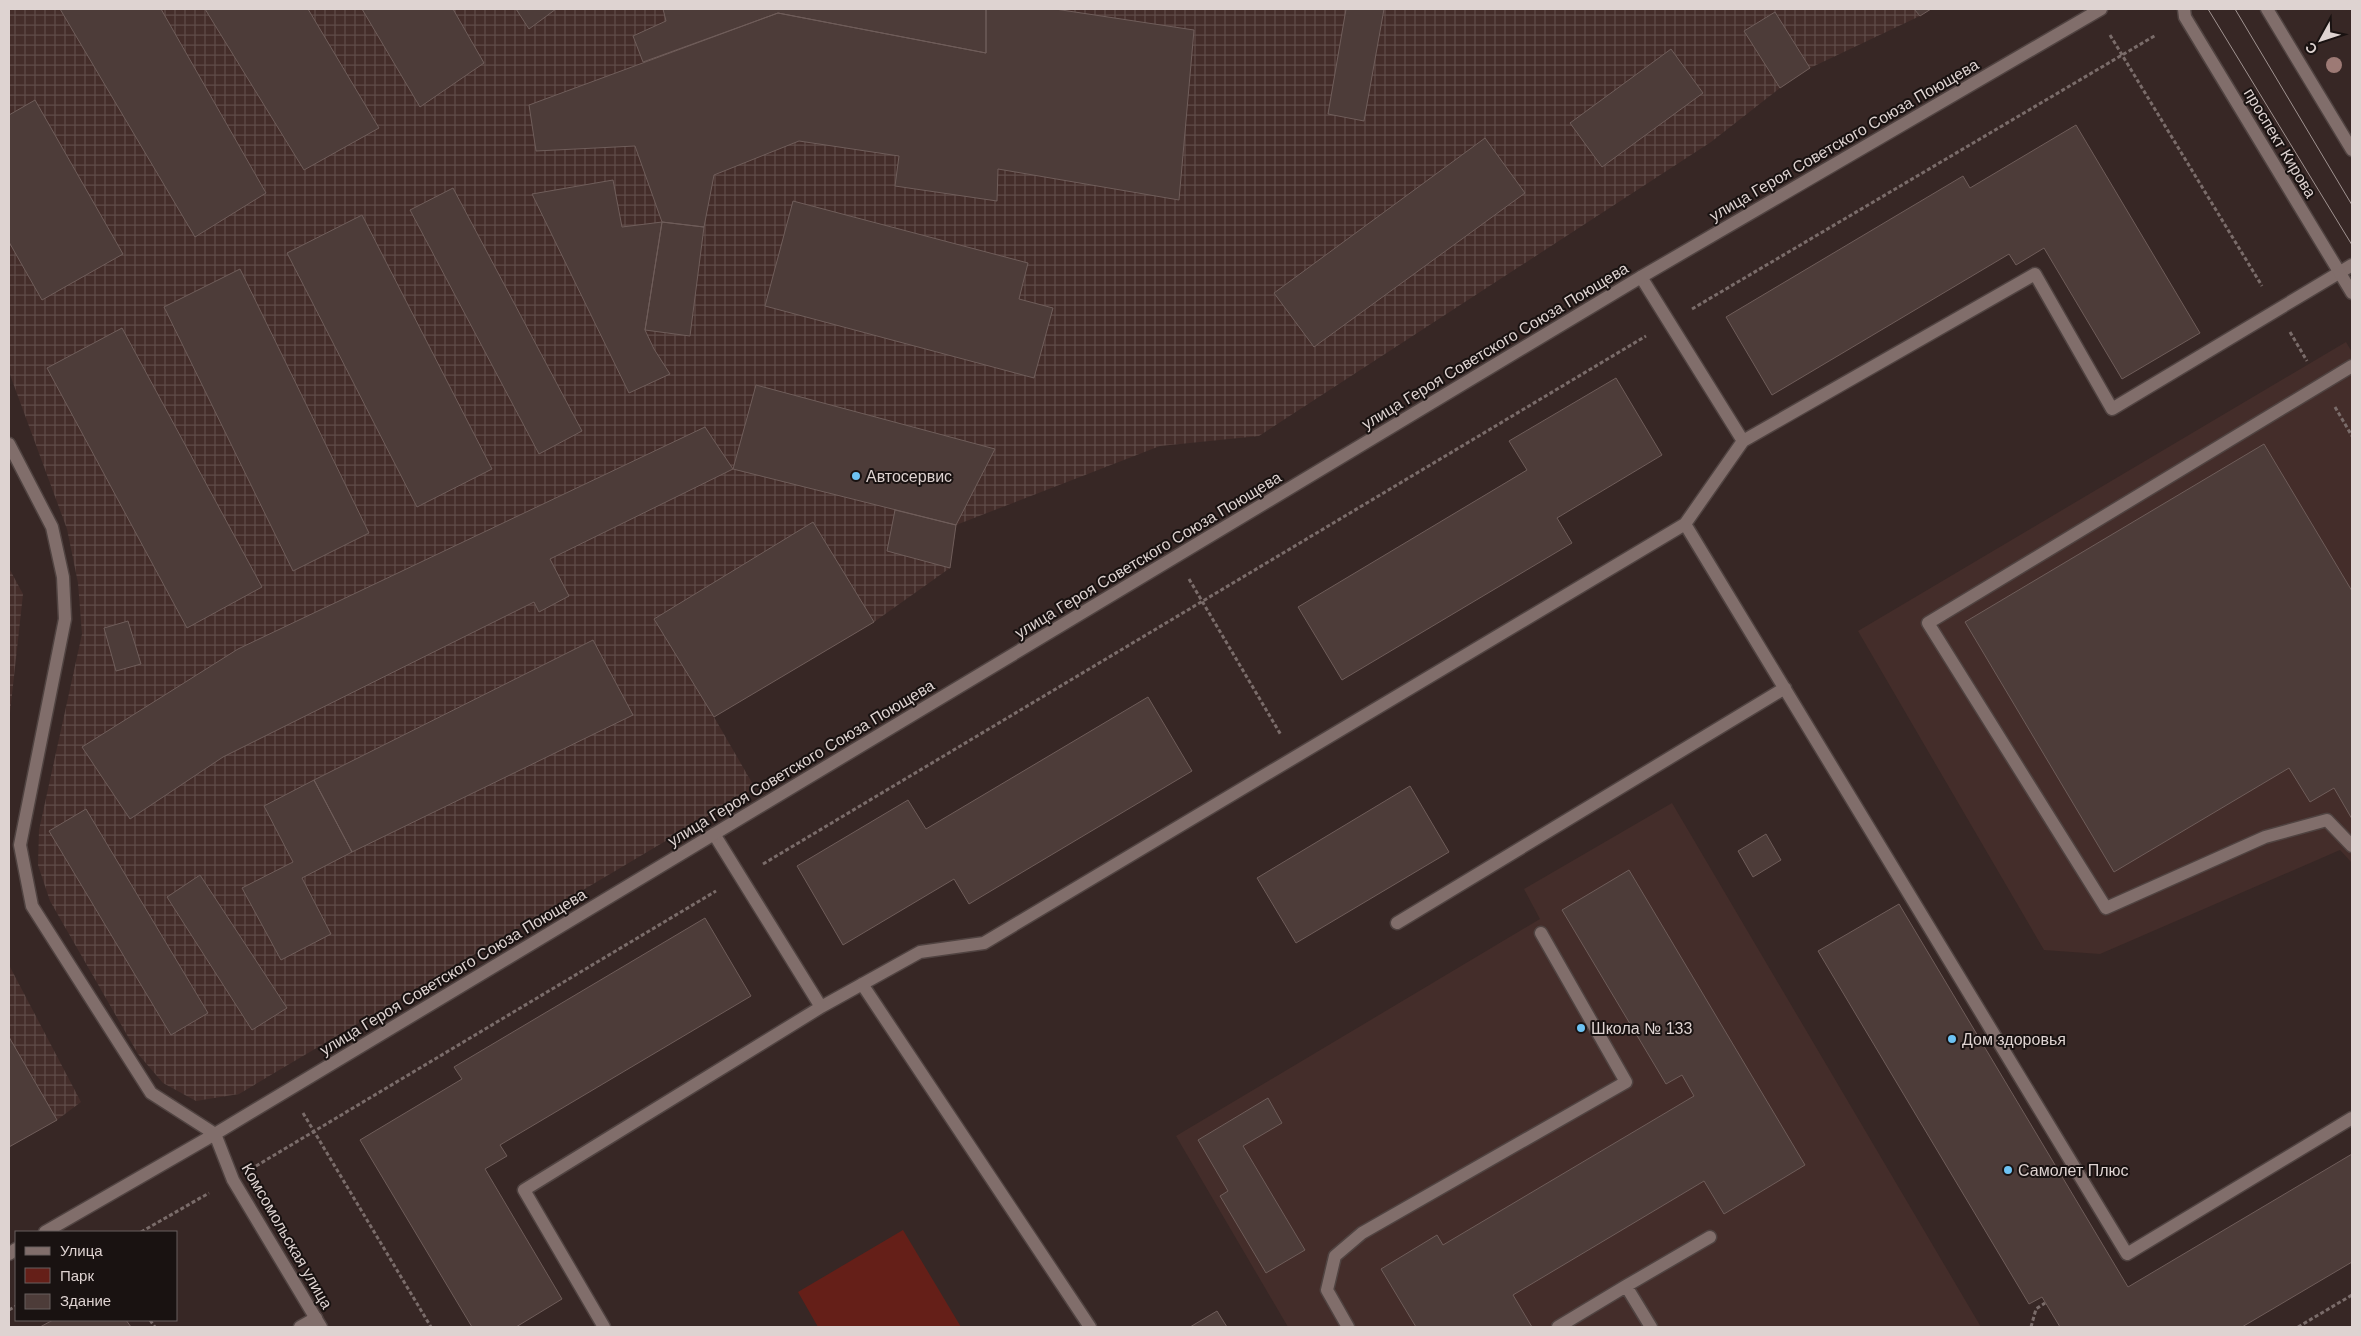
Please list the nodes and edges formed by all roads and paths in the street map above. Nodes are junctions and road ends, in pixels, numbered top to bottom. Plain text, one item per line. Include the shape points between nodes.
1 (2101, 9) edge
2 (2184, 9) edge
3 (2267, 9) edge
4 (2107, 31) dead end
5 (2156, 34) dead end
6 (2121, 53) junction
7 (2352, 150) edge
8 (2352, 265) edge
9 (2340, 273) junction
10 (1641, 277) junction
11 (2352, 293) edge
12 (2277, 310) junction
13 (1669, 323) junction
14 (2352, 366) edge
15 (2322, 384) junction
16 (2352, 436) edge
17 (1742, 441) junction
18 (9, 444) edge
19 (1685, 524) junction
20 (1176, 557) junction
21 (1202, 601) junction
22 (1785, 688) junction
23 (1294, 758) junction
24 (714, 834) junction
25 (2352, 846) edge
26 (741, 876) junction
27 (1397, 923) dead end
28 (1541, 933) dead end
29 (862, 984) junction
30 (821, 1006) junction
31 (289, 1089) junction
32 (2352, 1118) edge
33 (314, 1131) junction
34 (215, 1134) junction
35 (232, 1180) junction
36 (47, 1231) edge
37 (142, 1231) edge
38 (1710, 1237) dead end
39 (1626, 1286) junction
40 (2352, 1295) edge
41 (2045, 1303) dead end
42 (318, 1323) edge
43 (300, 1327) edge
44 (431, 1327) edge
45 (604, 1327) edge
46 (1090, 1327) edge
47 (1348, 1327) edge
48 (1558, 1327) edge
49 (1650, 1327) edge
50 (2031, 1327) edge
51 (2298, 1327) edge

1 - 10 street, улица Героя Советского Союза Поющева
2 - 9 street, проспект Кирова via 2185,17
3 - 7 street
4 - 6 path
5 - 6 path
6 - 12 path
6 - 13 path
8 - 9 street
9 - 11 street, проспект Кирова
9 - 12 street
10 - 13 street
10 - 20 street, улица Героя Советского Союза Поющева
12 - 15 path
12 - 17 street via 2112,408 2035,274
13 - 17 street
13 - 21 path
14 - 15 street
15 - 16 path
15 - 25 street via 1928,623 2106,908 2265,837 2327,820
17 - 19 street
18 - 34 street via 52,527 63,576 65,619 20,844 32,906 151,1093
19 - 22 street
19 - 23 street
20 - 21 path
20 - 24 street, улица Героя Советского Союза Поющева
21 - 23 path
21 - 26 path
22 - 27 street
22 - 32 street via 2127,1254
23 - 29 street via 984,943 920,952
24 - 26 street
24 - 31 street, улица Героя Советского Союза Поющева
26 - 30 street
26 - 33 path
28 - 47 street via 1626,1082 1362,1233 1335,1256 1326,1290
29 - 30 street
29 - 46 street
30 - 45 street via 524,1190
31 - 33 path
31 - 34 street, улица Героя Советского Союза Поющева
33 - 35 path
33 - 44 path
34 - 35 street, Комсомольская улица
34 - 36 street, улица Героя Советского Союза Поющева
35 - 37 path
35 - 42 street, Комсомольская улица
38 - 39 street
39 - 48 street
39 - 49 street
40 - 51 path
41 - 50 path via 2036,1308
42 - 43 street

